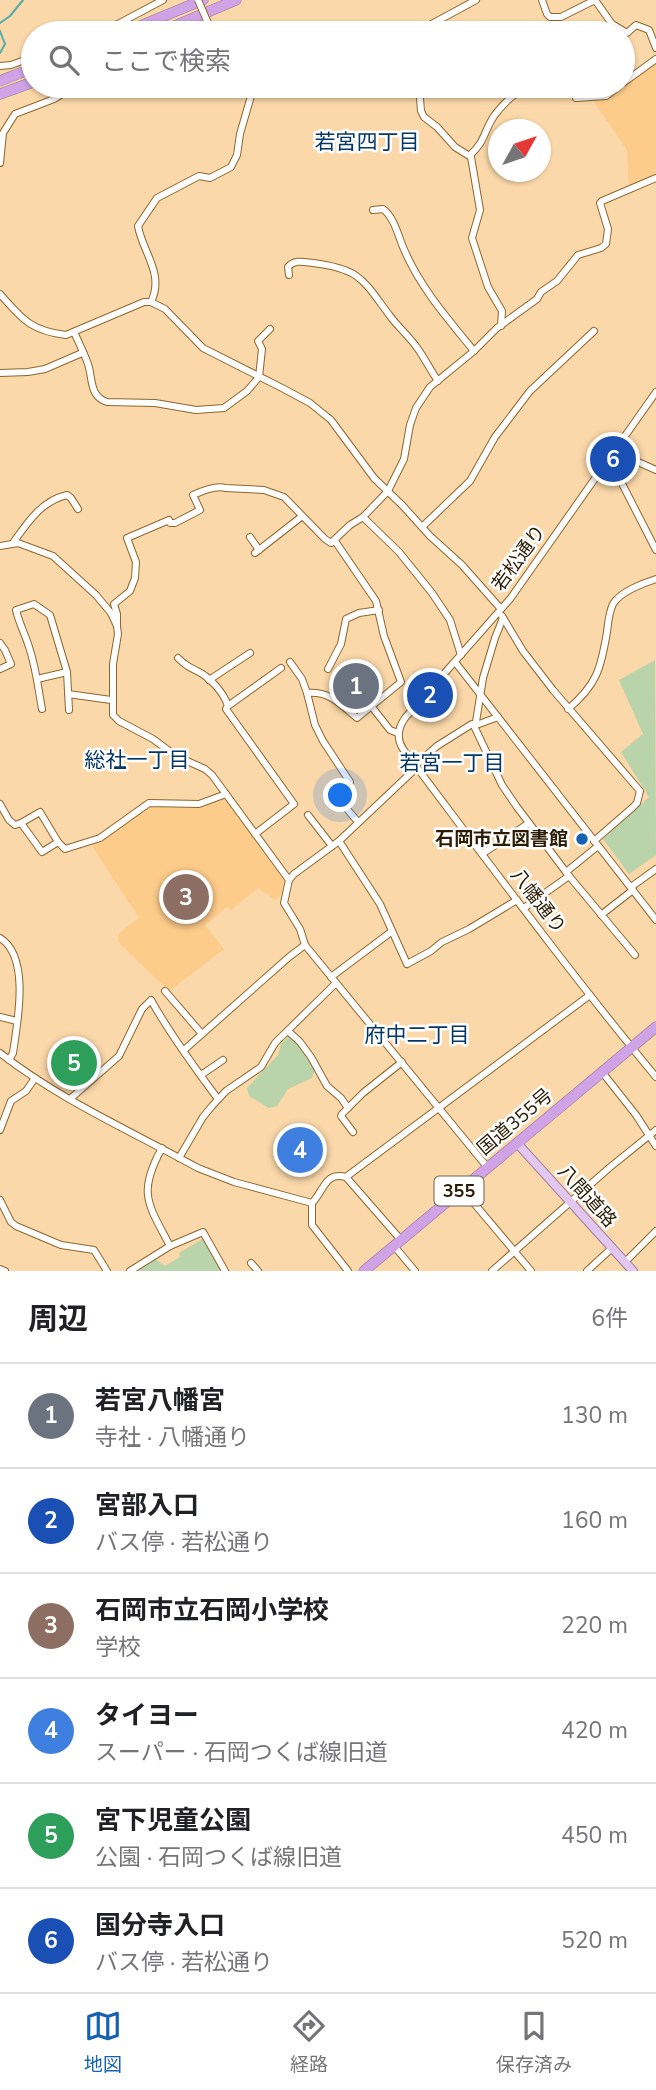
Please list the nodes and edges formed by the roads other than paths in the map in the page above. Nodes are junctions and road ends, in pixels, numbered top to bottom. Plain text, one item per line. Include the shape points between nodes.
1 (163, 0) edge
2 (200, 0) edge
3 (236, 0) edge
4 (476, 0) edge
5 (550, 0) edge
6 (543, 3) edge
7 (124, 21) edge
8 (151, 21) edge
9 (186, 21) edge
10 (209, 21) edge
11 (440, 21) edge
12 (611, 21) edge
13 (635, 27) edge
14 (656, 48) edge
15 (656, 59) edge
16 (21, 61) edge
17 (0, 66) edge
18 (21, 73) edge
19 (635, 74) edge
20 (0, 81) edge
21 (21, 86) edge
22 (0, 94) edge
23 (56, 98) edge
24 (250, 98) edge
25 (420, 98) edge
26 (511, 98) edge
27 (576, 98) dead end
28 (596, 98) edge
29 (470, 155) junction
30 (0, 163) edge
31 (656, 178) edge
32 (373, 210) dead end
33 (289, 275) dead end
34 (0, 294) edge
35 (151, 302) junction
36 (501, 326) junction
37 (270, 329) dead end
38 (594, 331) dead end
39 (74, 332) junction
40 (474, 351) junction
41 (82, 353) junction
42 (0, 373) edge
43 (259, 377) junction
44 (438, 381) junction
45 (656, 392) edge
46 (618, 447) junction
47 (608, 461) junction
48 (656, 470) edge
49 (388, 491) junction
50 (78, 509) dead end
51 (302, 517) junction
52 (363, 517) junction
53 (422, 527) junction
54 (250, 537) dead end
55 (335, 541) junction
56 (13, 543) junction
57 (0, 546) edge
58 (656, 550) edge
59 (656, 579) edge
60 (379, 610) junction
61 (501, 613) junction
62 (117, 626) junction
63 (0, 643) edge
64 (250, 653) dead end
65 (461, 655) junction
66 (178, 658) dead end
67 (290, 662) dead end
68 (455, 662) junction
69 (0, 668) edge
70 (281, 668) dead end
71 (328, 669) dead end
72 (67, 672) junction
73 (37, 679) junction
74 (208, 680) junction
75 (307, 693) junction
76 (480, 693) junction
77 (68, 695) junction
78 (111, 700) junction
79 (228, 706) junction
80 (372, 707) junction
81 (42, 709) dead end
82 (568, 709) junction
83 (69, 710) dead end
84 (498, 717) junction
85 (475, 723) junction
86 (398, 733) junction
87 (417, 767) junction
88 (331, 786) dead end
89 (226, 794) junction
90 (337, 796) junction
91 (0, 804) edge
92 (308, 815) dead end
93 (358, 822) junction
94 (530, 823) junction
95 (21, 824) junction
96 (255, 834) junction
97 (58, 842) junction
98 (596, 843) junction
99 (336, 844) junction
100 (482, 855) junction
101 (656, 869) edge
102 (567, 874) junction
103 (289, 880) junction
104 (632, 888) junction
105 (517, 900) junction
106 (524, 908) junction
107 (601, 915) junction
108 (656, 920) edge
109 (391, 932) junction
110 (0, 938) edge
111 (305, 945) junction
112 (635, 955) dead end
113 (333, 981) junction
114 (165, 991) dead end
115 (590, 995) junction
116 (0, 1017) edge
117 (17, 1021) junction
118 (656, 1027) edge
119 (289, 1031) junction
120 (202, 1034) junction
121 (631, 1047) junction
122 (184, 1050) junction
123 (0, 1052) edge
124 (9, 1060) junction
125 (223, 1060) dead end
126 (402, 1062) junction
127 (602, 1072) junction
128 (201, 1075) junction
129 (656, 1077) edge
130 (34, 1079) junction
131 (218, 1098) junction
132 (70, 1099) junction
133 (348, 1108) junction
134 (439, 1108) junction
135 (0, 1130) edge
136 (656, 1130) edge
137 (353, 1132) dead end
138 (649, 1135) junction
139 (517, 1143) junction
140 (656, 1146) edge
141 (162, 1149) junction
142 (179, 1158) junction
143 (488, 1168) junction
144 (346, 1177) junction
145 (462, 1189) junction
146 (0, 1200) edge
147 (570, 1202) junction
148 (312, 1203) junction
149 (656, 1231) edge
150 (398, 1243) junction
151 (170, 1246) junction
152 (612, 1248) junction
153 (516, 1252) junction
154 (625, 1262) junction
155 (251, 1263) dead end
156 (0, 1269) edge
157 (5, 1271) edge
158 (107, 1271) edge
159 (130, 1271) edge
160 (225, 1271) edge
161 (258, 1271) edge
162 (348, 1271) edge
163 (364, 1271) edge
164 (415, 1271) edge
165 (492, 1271) edge
166 (531, 1271) edge
167 (587, 1271) edge
168 (633, 1271) edge

1 - 7 street
2 - 8 highway
2 - 10 street, bridge
3 - 9 highway
4 - 11 street
5 - 6 street
6 - 12 street via 548,16 561,17 595,0
13 - 14 street via 649,30
15 - 19 street
16 - 17 street
18 - 20 highway
21 - 22 highway
23 - 30 street via 15,114 3,132
24 - 35 street via 231,167 210,178 199,176 157,198 138,226 155,277
25 - 29 street via 424,117
26 - 29 street
27 - 28 street
29 - 36 street via 480,210 472,238 488,287 502,311
31 - 36 street via 600,203 608,229 606,244 578,255 557,281
32 - 40 street via 383,209 389,215 422,283
33 - 44 street via 288,267 299,261 345,269 365,281
34 - 39 street via 28,324 54,334
35 - 39 street
35 - 43 street via 165,309 203,348
36 - 40 street
37 - 43 street via 258,341 262,349
38 - 53 street via 530,391 495,437 470,481
39 - 41 street
40 - 44 street
41 - 42 street via 45,369
41 - 43 street via 95,395 107,402 215,410 236,401
43 - 49 street via 310,403 331,420 361,463
44 - 49 street via 416,408 404,459
45 - 46 street, 若松通り
46 - 47 street, 若松通り
46 - 48 street
47 - 58 street
47 - 61 street, 若松通り
49 - 52 street
49 - 53 street
50 - 56 street via 67,495 57,498 43,506
51 - 54 street via 257,552
51 - 55 street via 325,540
51 - 62 street via 284,497 271,491 221,486 193,495 200,510 127,538 136,570 130,591 114,604
52 - 55 street
52 - 65 street via 432,593 450,620
53 - 61 street via 462,565
55 - 60 street
56 - 57 street
56 - 62 street via 58,560 106,607
59 - 82 street via 613,604 597,672 588,690
60 - 71 street via 346,619 341,644
60 - 80 street via 401,682
61 - 65 street, 若松通り
61 - 76 street
61 - 82 street via 523,651
62 - 78 street
63 - 69 street via 10,664
64 - 74 street
65 - 68 street, 若松通り
66 - 74 street
67 - 75 street
68 - 76 street
68 - 86 street, 若松通り via 405,718
70 - 79 street
72 - 73 street
72 - 73 street via 50,615 34,604 16,610
72 - 77 street
73 - 81 street
74 - 79 street
75 - 80 street via 325,694 357,718
75 - 90 street via 315,725 349,782
76 - 84 street
76 - 85 street
77 - 78 street
77 - 83 street
78 - 89 street via 119,721 205,769
79 - 96 street via 294,804
80 - 86 street, 八幡通り via 390,730
82 - 98 street via 640,791 637,803
84 - 85 street
84 - 98 street
85 - 87 street via 437,746
85 - 94 street via 502,785
86 - 87 street, 八幡通り via 400,744
87 - 93 street
87 - 100 street, 八幡通り
88 - 90 street
89 - 96 street
89 - 97 street via 199,804 149,803 100,838 65,849
90 - 93 street
91 - 95 street via 9,820
92 - 99 street
93 - 99 street
94 - 100 street
94 - 102 street
95 - 97 street via 42,852
95 - 97 street via 40,811
96 - 103 street
98 - 102 street
98 - 104 street
99 - 103 street
99 - 109 street via 364,878
100 - 105 street, 八幡通り
101 - 104 street
102 - 106 street
102 - 107 street
103 - 111 street via 284,903
104 - 107 street
104 - 108 street
105 - 106 street, 八幡通り
105 - 109 street via 407,964
106 - 115 street, 八幡通り
107 - 112 street
109 - 113 street
110 - 117 street via 14,958 20,982
111 - 113 street
111 - 120 street
113 - 119 street
113 - 126 street
114 - 120 street
115 - 121 street, 八幡通り
115 - 134 street
116 - 117 street
117 - 124 street
118 - 121 highway, 国道355号 / 355
119 - 131 street via 275,1043 261,1067
119 - 133 street
120 - 122 street
121 - 127 highway, 国道355号 / 355
121 - 129 street, 八幡通り
122 - 128 street
122 - 132 street via 150,1000 119,1056
123 - 124 street
124 - 130 street
125 - 128 street
126 - 133 street
126 - 134 street
127 - 138 street
127 - 139 highway, 国道355号 / 355
128 - 131 street
130 - 132 street
130 - 135 street via 11,1101
131 - 142 street
132 - 141 street
133 - 137 street via 341,1116
134 - 143 street
134 - 144 street
136 - 138 street
138 - 140 street
138 - 147 street
139 - 143 highway, 国道355号 / 355
139 - 147 main road, 八間道路
141 - 142 street
141 - 151 street via 147,1182 151,1210
142 - 148 street via 217,1176
143 - 145 highway, 国道355号 / 355
144 - 148 street via 331,1178
144 - 150 street
145 - 150 highway, 国道355号 / 355
145 - 153 street
146 - 158 street via 16,1226 61,1245 94,1250
147 - 152 main road, 八間道路
147 - 153 street
148 - 162 street via 312,1226
149 - 154 street
150 - 163 highway, 国道355号 / 355
150 - 164 street
151 - 159 street
151 - 160 street via 204,1232
152 - 154 main road, 八間道路
152 - 167 street
153 - 165 street
153 - 166 street
154 - 168 main road, 八間道路
155 - 161 street
156 - 157 street

